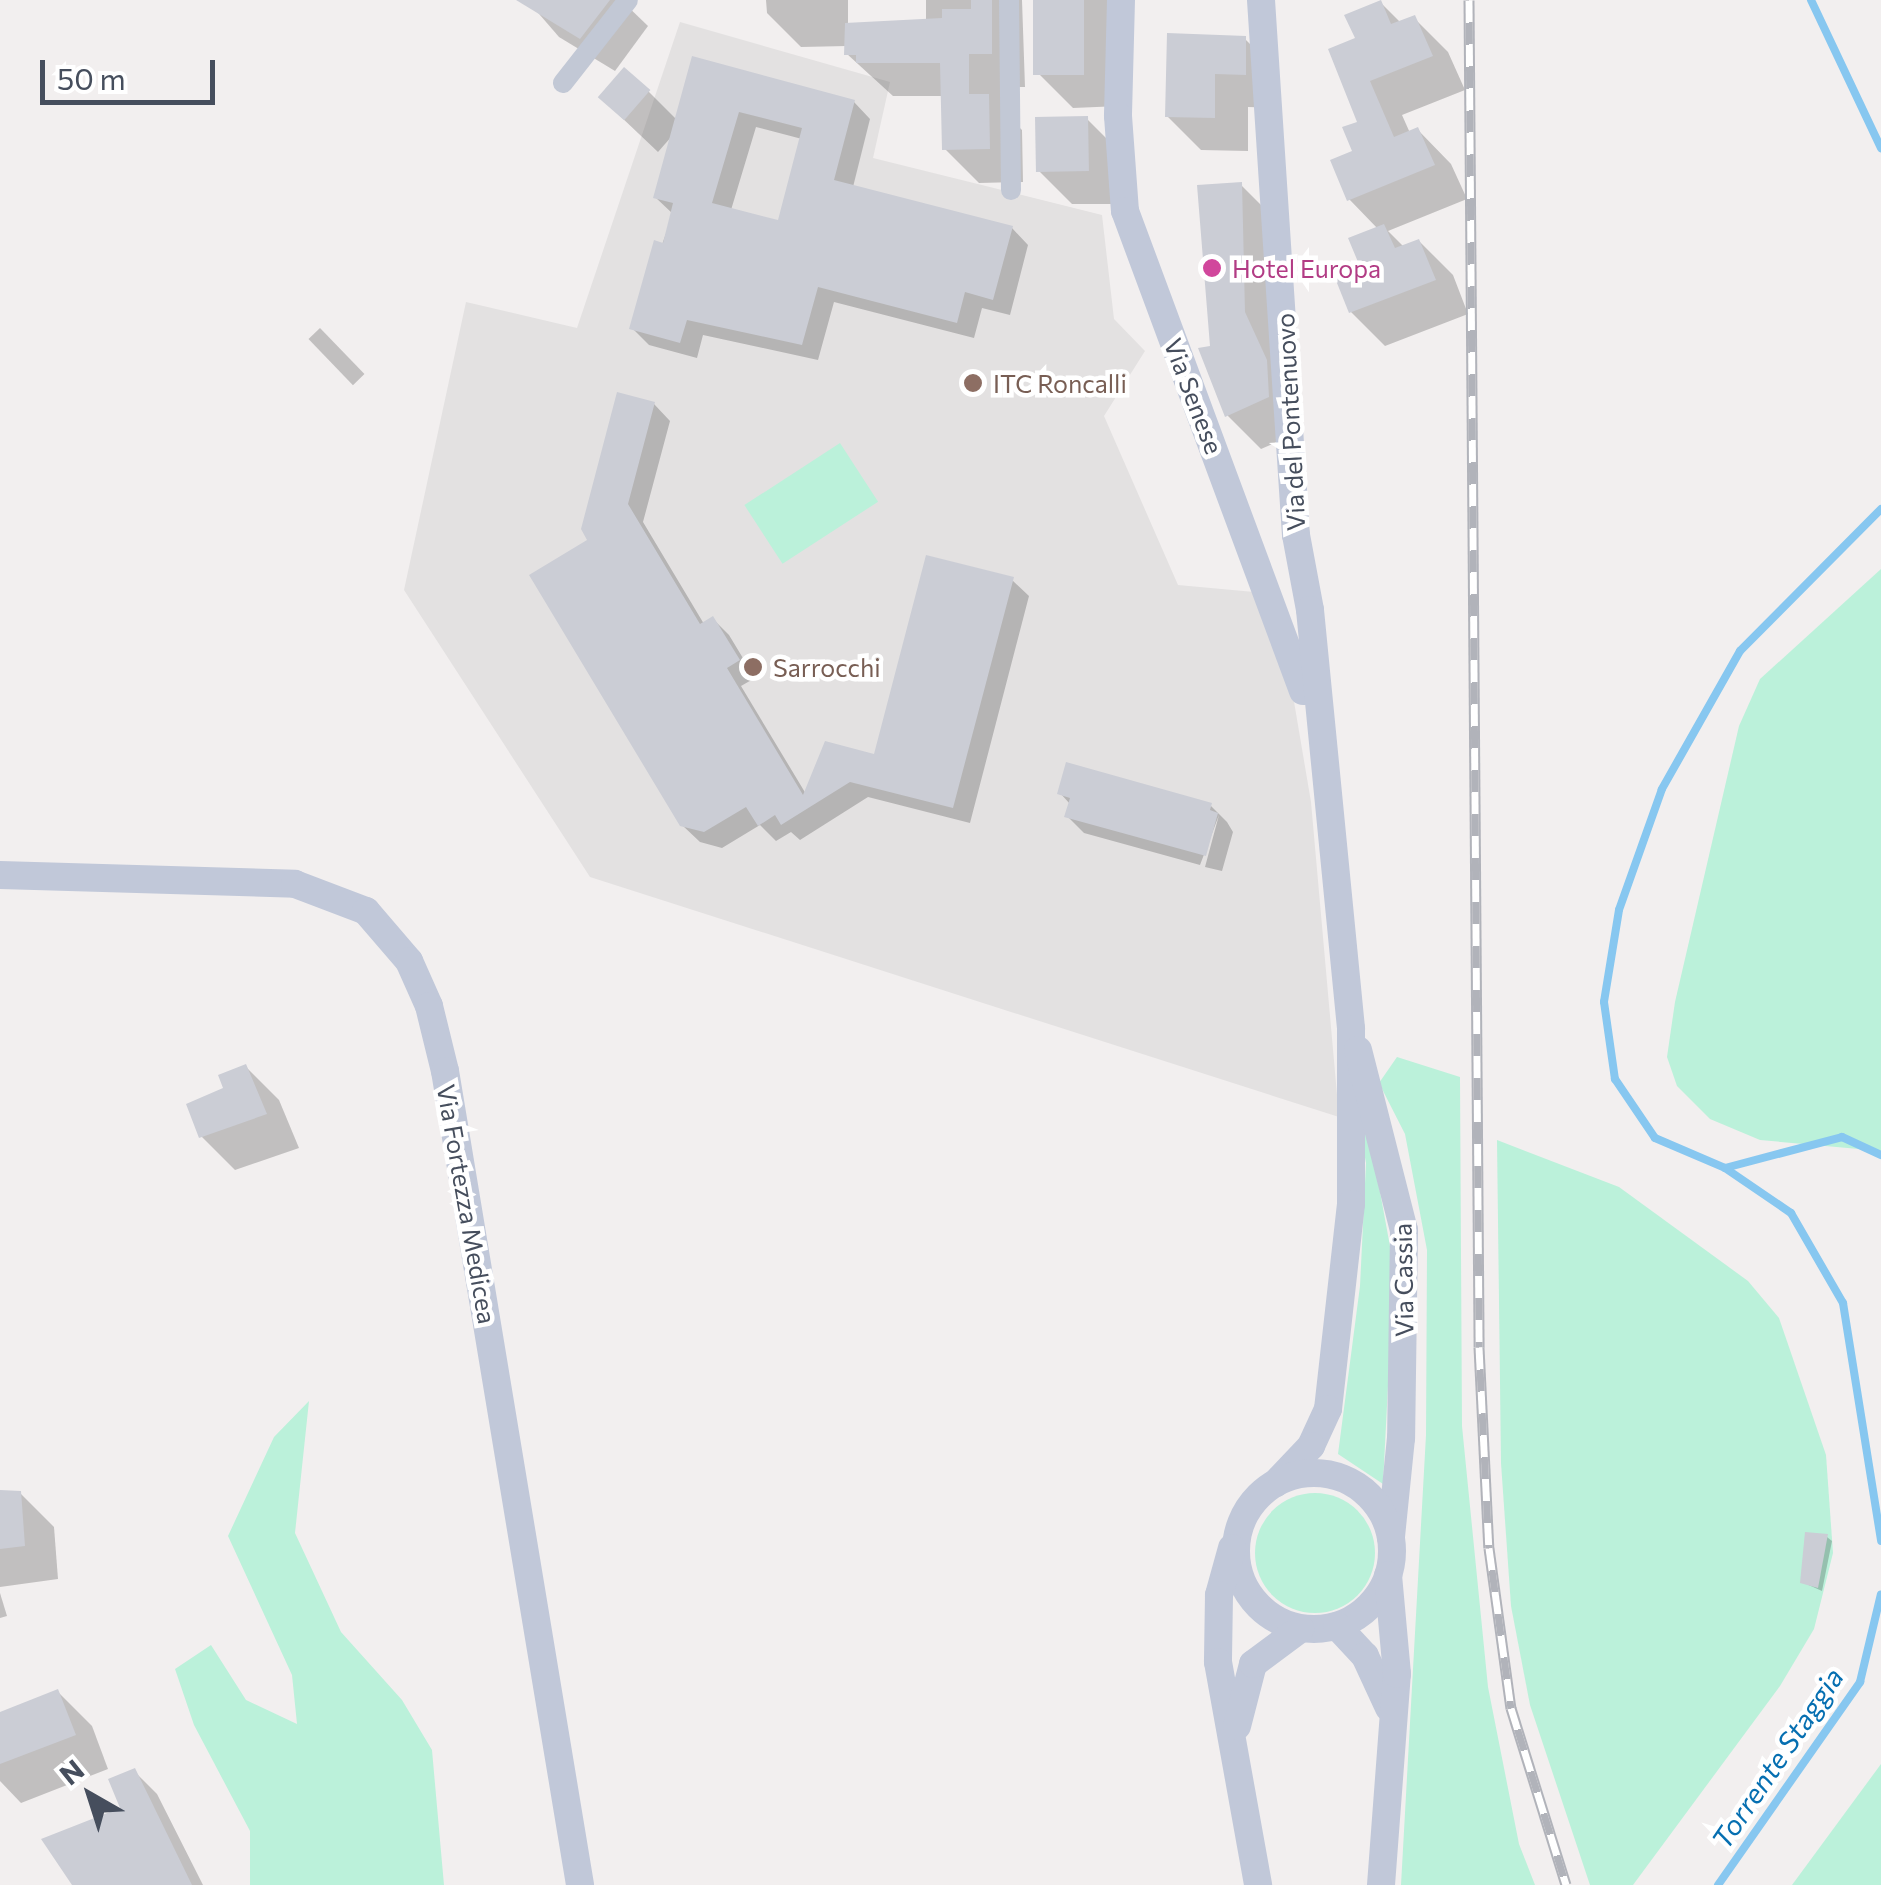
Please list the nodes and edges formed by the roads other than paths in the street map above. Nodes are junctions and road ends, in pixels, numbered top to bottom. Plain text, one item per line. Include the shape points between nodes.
1 (628, 0) edge
2 (1009, 0) edge
3 (1121, 0) edge
4 (1261, 0) edge
5 (563, 83) dead end
6 (1010, 190) dead end
7 (1250, 540) junction
8 (1302, 563) junction
9 (1324, 782) junction
10 (0, 875) edge
11 (1351, 1030) junction
12 (1276, 1483) junction
13 (1238, 1532) junction
14 (1391, 1536) junction
15 (1388, 1575) junction
16 (1338, 1626) junction
17 (1300, 1628) junction
18 (1392, 1718) junction
19 (1236, 1737) junction
20 (580, 1885) edge
21 (1258, 1885) edge
22 (1381, 1885) edge

1 - 5 street
2 - 6 street
3 - 7 main road, Via Senese via 1118,116 1125,210
4 - 8 main road, Via del Pontenuovo
7 - 8 main road via 1279,573
7 - 9 main road, Via Senese via 1292,647
8 - 9 main road, Via del Pontenuovo
9 - 11 main road, Via Cassia
10 - 20 main road, Via Fortezza Medicea via 295,884 372,914 409,962 429,1006 445,1070
11 - 12 main road, Via Cassia via 1350,1222 1328,1409 1311,1446
11 - 14 main road, Via Cassia via 1375,1100 1404,1230 1401,1438
12 - 13 main road, Via Cassia via 1246,1512
12 - 14 main road via 1323,1474 1347,1480 1375,1504
13 - 17 main road via 1236,1558 1256,1604
13 - 19 main road, Via Cassia via 1224,1572 1217,1630
14 - 15 main road, Via Cassia
15 - 16 main road via 1377,1597
15 - 18 main road, Via Cassia via 1395,1604
16 - 17 main road
16 - 18 main road, Via Cassia via 1374,1670
17 - 19 main road via 1252,1664
18 - 22 main road, Via Cassia
19 - 21 main road

